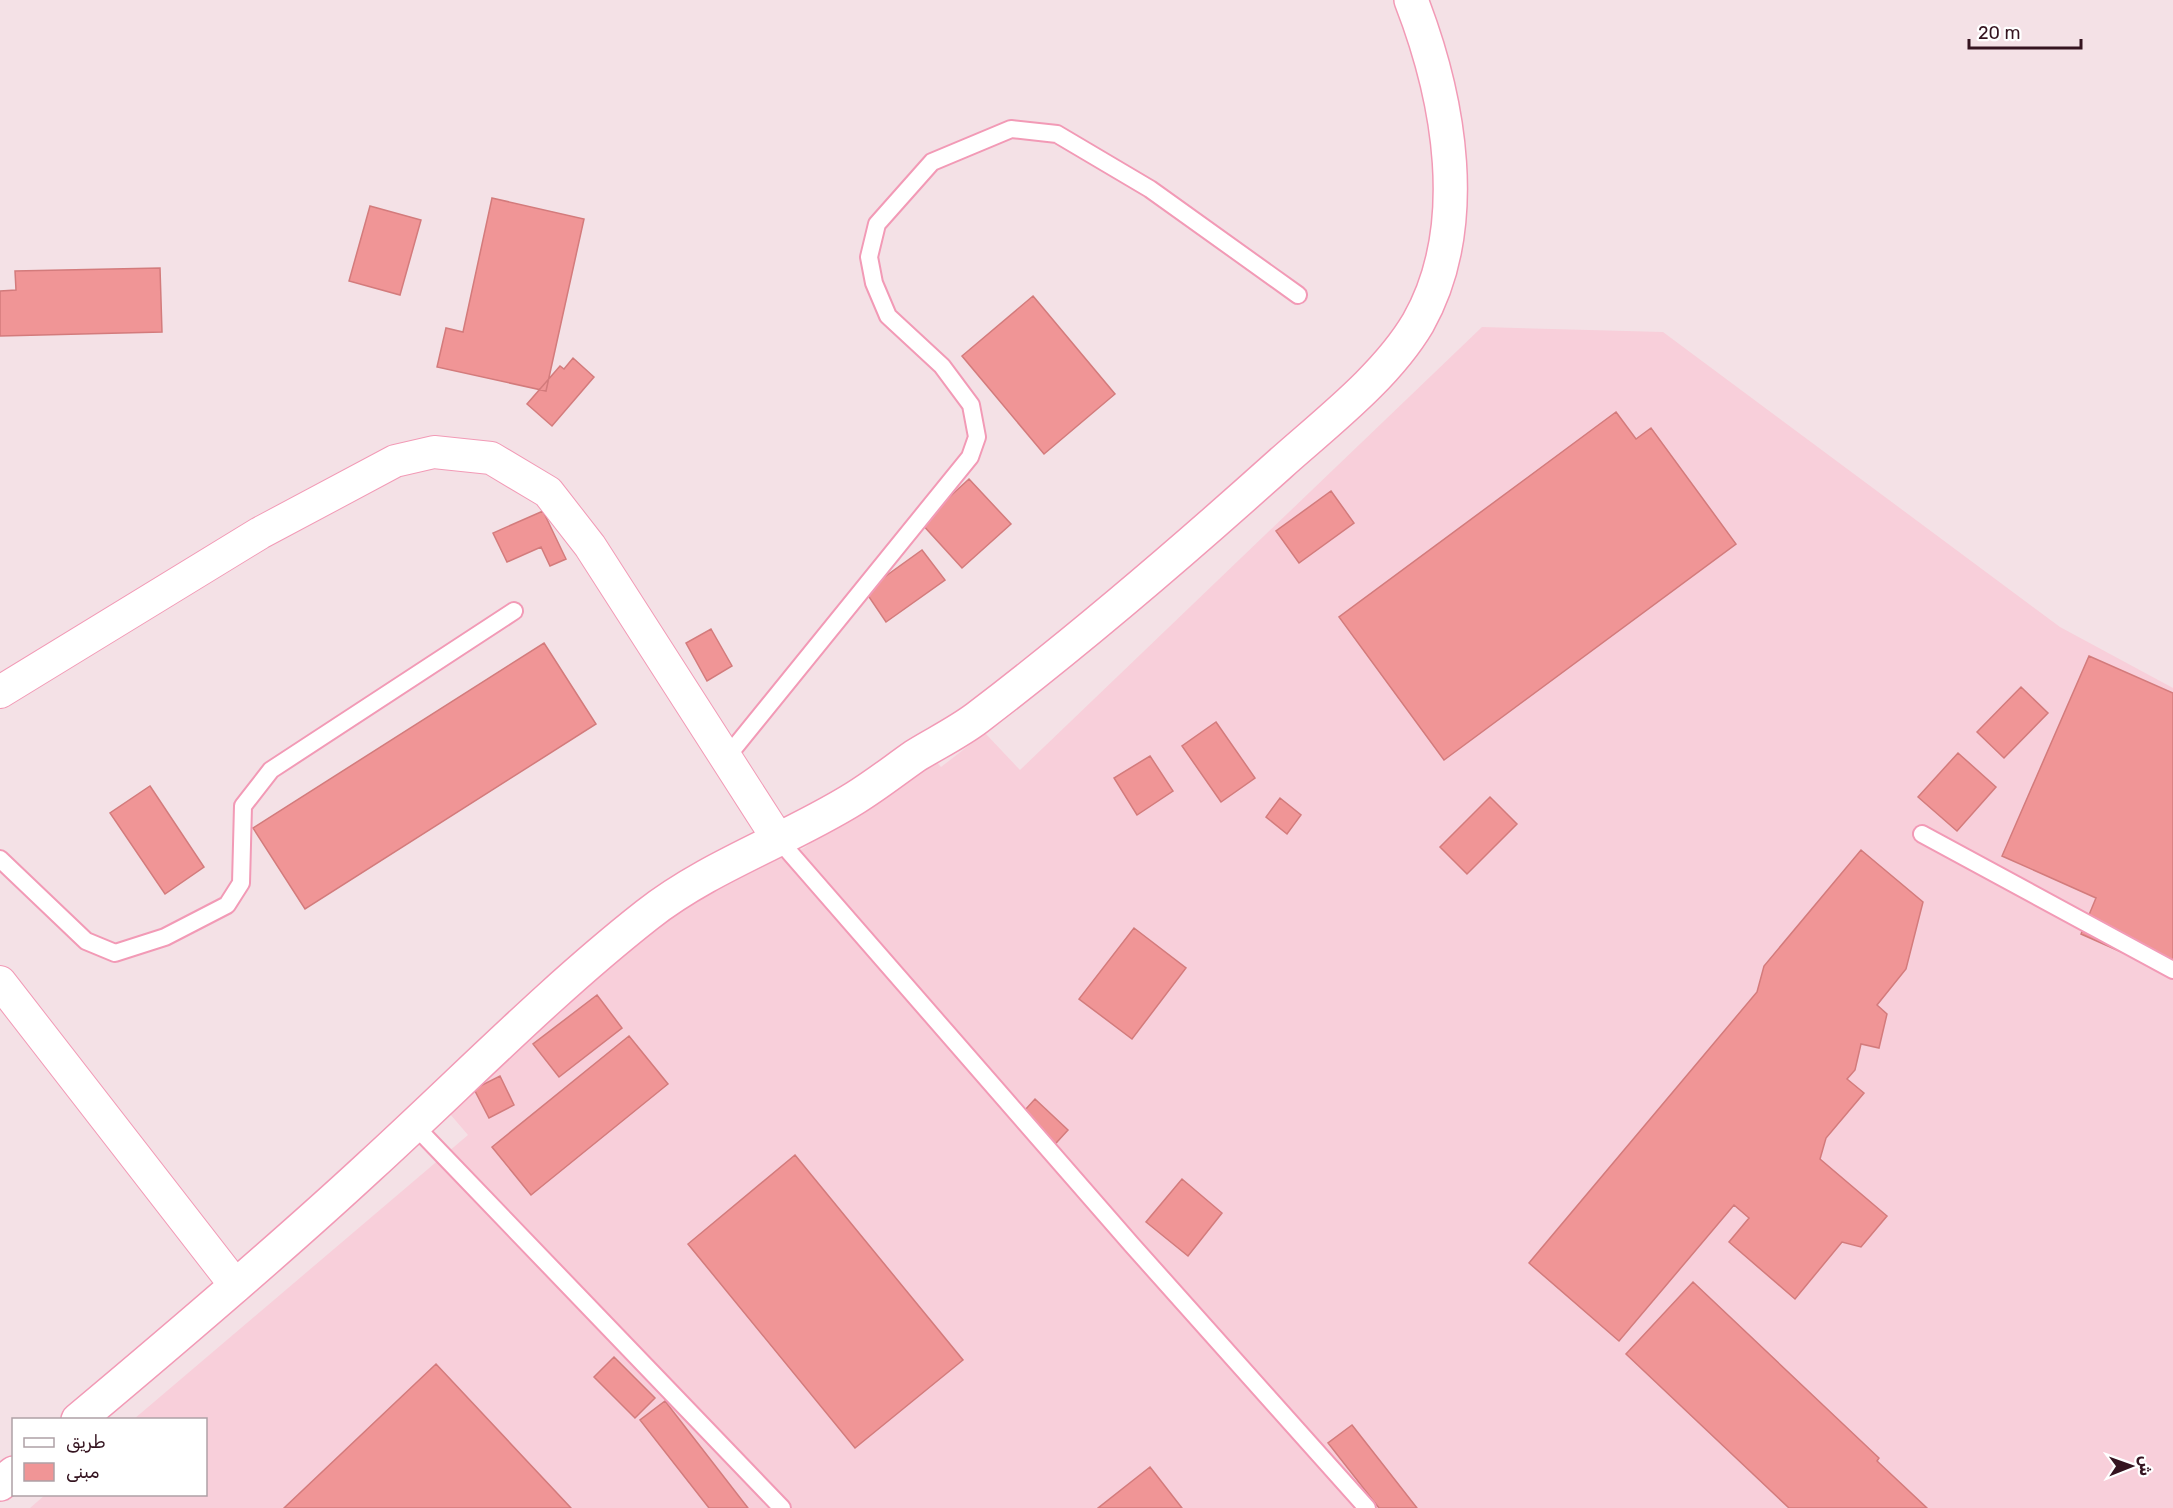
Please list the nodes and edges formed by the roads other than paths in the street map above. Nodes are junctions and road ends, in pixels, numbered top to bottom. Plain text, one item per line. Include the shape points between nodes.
1 (1411, 0) edge
2 (1298, 295) dead end
3 (514, 611) dead end
4 (0, 692) edge
5 (726, 758) junction
6 (1922, 834) dead end
7 (778, 839) junction
8 (0, 859) edge
9 (2173, 970) edge
10 (0, 982) edge
11 (414, 1125) junction
12 (237, 1286) junction
13 (79, 1418) edge
14 (12, 1475) edge
15 (0, 1484) edge
16 (782, 1508) edge
17 (1367, 1508) edge

1 - 7 main road via 1440,93 1451,189 1440,264 1422,317 1398,352 1170,563 974,720 855,797
2 - 5 lane via 1150,189 1057,134 1011,129 932,162 877,224 869,257 874,283 888,316 942,366 971,405 977,437 970,457
3 - 8 lane via 271,770 243,806 241,884 227,905 165,938 115,953 86,941
4 - 5 street via 260,533 395,461 434,452 491,458 548,492 590,546
5 - 7 street
6 - 9 lane
7 - 11 main road via 680,891 647,915
7 - 17 lane
10 - 12 street
11 - 12 main road
11 - 16 lane
12 - 13 main road
14 - 15 main road

